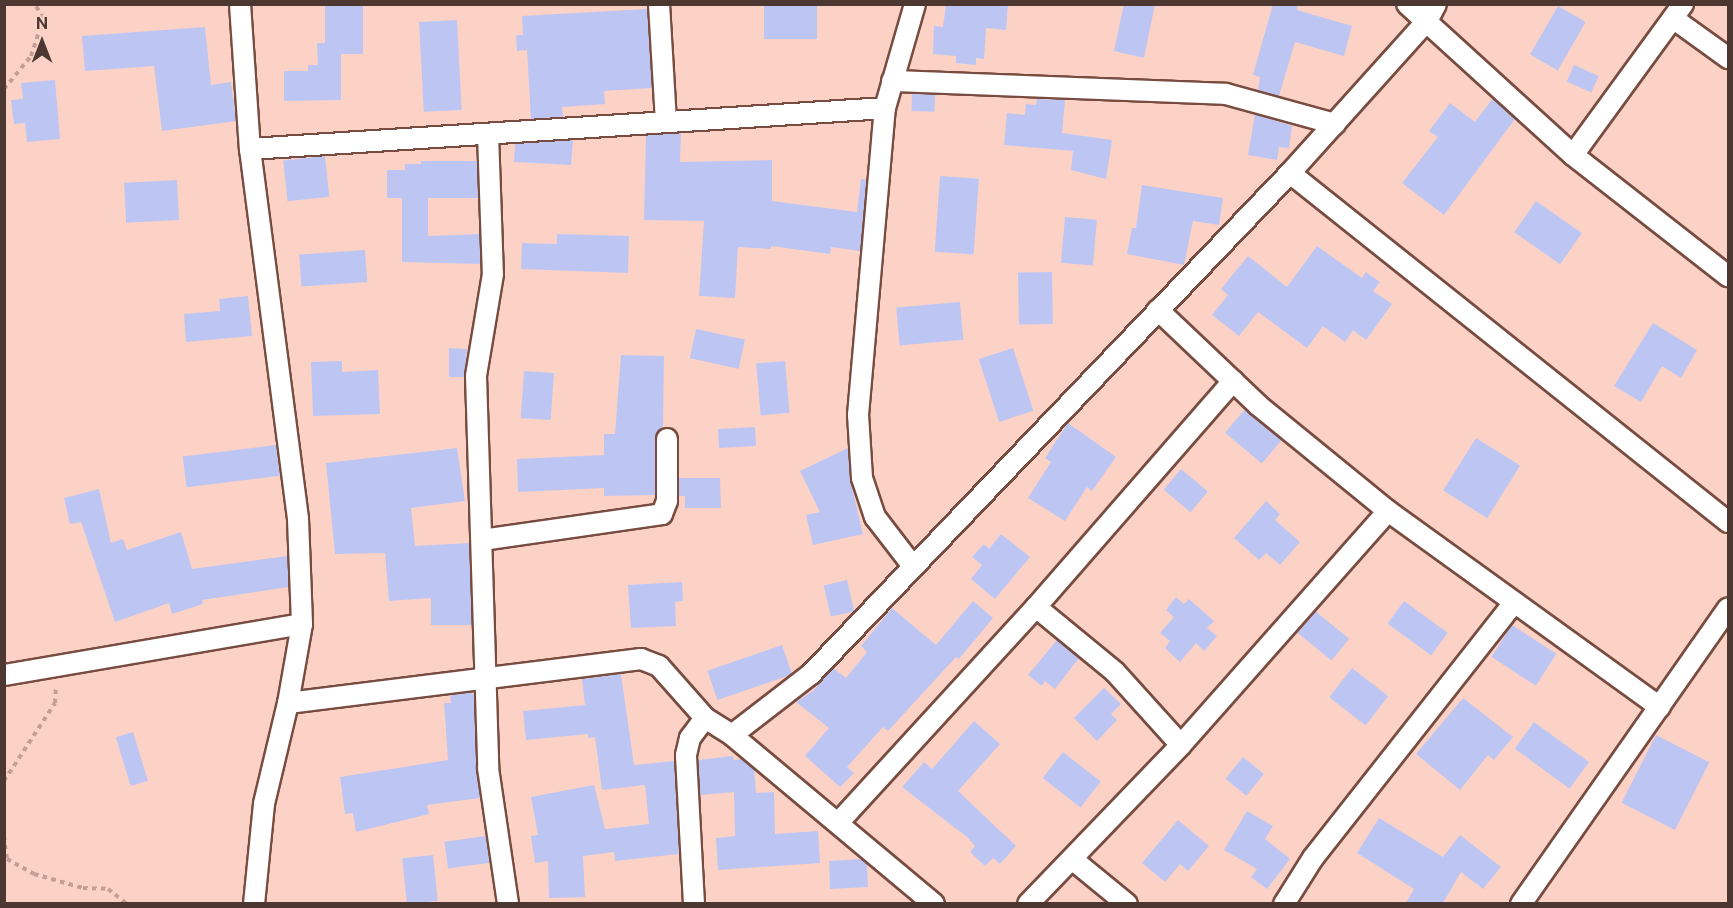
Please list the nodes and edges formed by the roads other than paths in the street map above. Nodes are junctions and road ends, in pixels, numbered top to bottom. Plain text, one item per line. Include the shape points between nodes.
1 (240, 4) edge
2 (659, 4) edge
3 (915, 4) edge
4 (1407, 4) edge
5 (1679, 12) edge
6 (1431, 13) edge
7 (1728, 58) edge
8 (892, 81) junction
9 (885, 108) junction
10 (666, 122) junction
11 (1335, 124) junction
12 (488, 134) junction
13 (250, 149) junction
14 (1573, 155) junction
15 (1290, 174) junction
16 (1728, 276) edge
17 (1158, 310) junction
18 (1233, 381) junction
19 (667, 439) dead end
20 (1388, 510) junction
21 (1728, 522) edge
22 (482, 540) junction
23 (912, 565) junction
24 (1514, 603) junction
25 (1036, 607) junction
26 (1728, 608) edge
27 (302, 624) junction
28 (4, 675) edge
29 (486, 680) junction
30 (288, 703) junction
31 (1660, 707) junction
32 (705, 718) junction
33 (732, 735) junction
34 (1181, 745) junction
35 (838, 823) junction
36 (1072, 859) junction
37 (254, 903) edge
38 (508, 903) edge
39 (694, 903) edge
40 (934, 903) edge
41 (1028, 903) edge
42 (1127, 903) edge
43 (1284, 903) edge
44 (1521, 903) edge

1 - 13 street
2 - 10 street
3 - 8 street
4 - 6 street
5 - 7 street
5 - 14 street
6 - 11 street
6 - 14 street
8 - 9 street
8 - 11 street via 1226,94
9 - 10 street
9 - 23 street via 859,436 862,478 874,517
10 - 12 street
11 - 15 street
12 - 13 street
12 - 22 street via 493,274 476,376
13 - 27 street via 298,519
14 - 16 street
15 - 17 street
15 - 21 street
17 - 18 street
17 - 23 street
18 - 20 street
18 - 25 street
19 - 22 street via 667,501 662,514
20 - 24 street
20 - 34 street
22 - 29 street
23 - 33 street via 811,675
24 - 31 street
24 - 43 street via 1313,858
25 - 34 street via 1115,672
25 - 35 street
26 - 31 street
27 - 28 street
27 - 30 street
29 - 30 street
29 - 32 street via 641,660 659,666
29 - 38 street via 488,768
30 - 37 street via 264,804
31 - 44 street
32 - 33 street
32 - 39 street via 690,738 686,755
33 - 35 street
34 - 36 street
35 - 40 street
36 - 41 street
36 - 42 street

